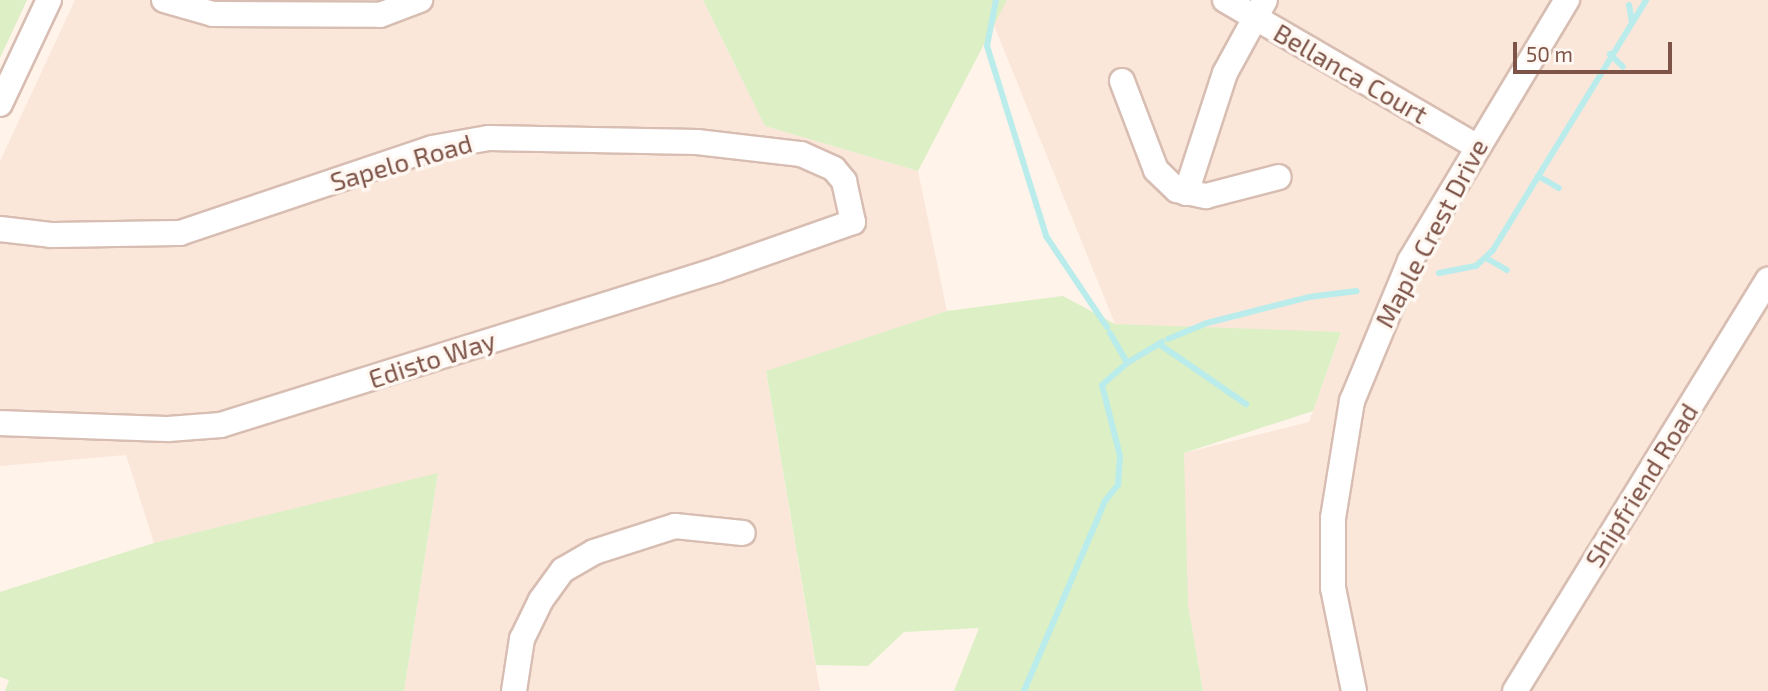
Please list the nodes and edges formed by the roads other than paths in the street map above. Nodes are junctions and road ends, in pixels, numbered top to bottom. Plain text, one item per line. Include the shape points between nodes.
1 (49, 0) edge
2 (164, 0) edge
3 (420, 0) edge
4 (1225, 0) edge
5 (1567, 0) edge
6 (1260, 8) edge
7 (1122, 81) dead end
8 (0, 104) edge
9 (1476, 146) junction
10 (1279, 177) dead end
11 (1186, 193) junction
12 (853, 222) joint
13 (0, 229) edge
14 (1768, 279) edge
15 (0, 423) edge
16 (743, 533) dead end
17 (514, 691) edge
18 (1354, 691) edge
19 (1515, 691) edge

1 - 8 street
2 - 3 street via 213,14 380,15
4 - 6 street, Bellanca Court
5 - 9 street, Maple Crest Drive
6 - 9 street, Bellanca Court
6 - 11 street via 1225,74
7 - 11 street via 1156,170
9 - 18 street, Maple Crest Drive via 1389,304 1352,401 1342,445 1333,518 1333,588
10 - 11 street via 1206,195
12 - 13 street, Sapelo Road via 844,181 834,169 801,154 698,142 489,138 432,148 180,233 51,235
12 - 15 street, Edisto Way via 717,270 221,425 168,429
14 - 19 street, Shipfriend Road
16 - 17 street via 675,526 594,552 563,570 541,600 522,639

